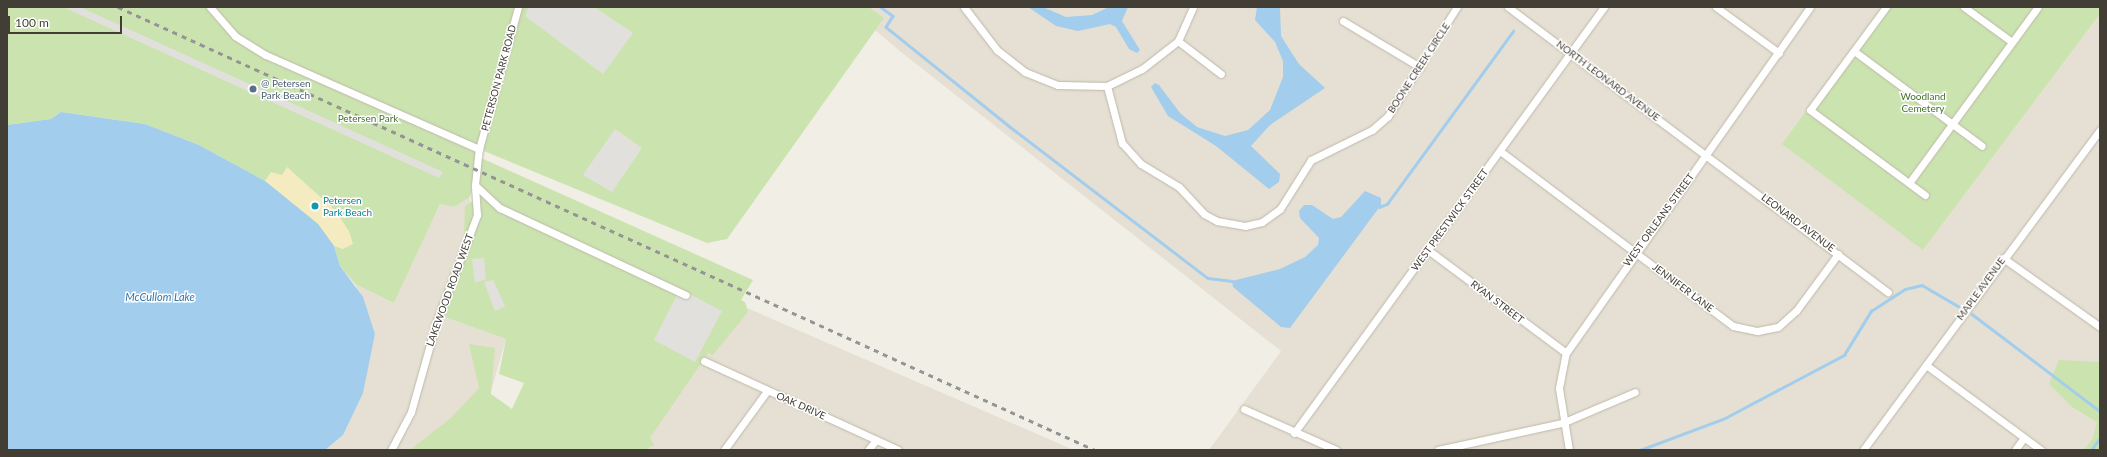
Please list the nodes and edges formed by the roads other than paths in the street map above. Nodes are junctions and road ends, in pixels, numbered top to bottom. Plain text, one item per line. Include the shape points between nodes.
1 (210, 7) edge
2 (518, 7) edge
3 (964, 7) edge
4 (1193, 7) edge
5 (1457, 7) edge
6 (1508, 7) edge
7 (1604, 7) edge
8 (1716, 7) edge
9 (1810, 7) edge
10 (1886, 7) edge
11 (1964, 7) edge
12 (2038, 7) edge
13 (1343, 21) dead end
14 (1178, 41) junction
15 (2012, 42) junction
16 (1854, 51) junction
17 (1571, 54) junction
18 (1779, 54) junction
19 (1420, 67) junction
20 (1221, 74) dead end
21 (1107, 86) junction
22 (1953, 125) junction
23 (2100, 130) edge
24 (1982, 146) dead end
25 (479, 149) junction
26 (1500, 151) junction
27 (1707, 155) junction
28 (1909, 183) junction
29 (475, 185) junction
30 (1925, 196) dead end
31 (1428, 250) junction
32 (1636, 252) junction
33 (1838, 254) junction
34 (2003, 258) junction
35 (1888, 292) dead end
36 (686, 295) dead end
37 (2100, 327) edge
38 (1566, 353) junction
39 (704, 361) dead end
40 (1926, 365) junction
41 (767, 391) junction
42 (1635, 392) dead end
43 (1244, 409) dead end
44 (1562, 423) junction
45 (1294, 433) junction
46 (2023, 439) junction
47 (876, 440) junction
48 (391, 450) edge
49 (724, 450) edge
50 (868, 450) edge
51 (898, 450) edge
52 (1336, 450) edge
53 (1438, 450) edge
54 (1569, 450) edge
55 (1863, 450) edge
56 (2014, 450) edge
57 (2041, 450) edge

1 - 25 street via 235,36 266,55
2 - 25 street, PETERSON PARK ROAD
3 - 21 street via 997,50 1024,72 1058,85
4 - 14 street
5 - 19 street, BOONE CREEK CIRCLE
6 - 17 street, NORTH LEONARD AVENUE
7 - 17 street, WEST PRESTWICK STREET
8 - 18 street
9 - 18 street, WEST ORLEANS STREET
10 - 16 street
11 - 15 street
12 - 15 street
13 - 19 street
14 - 20 street
14 - 21 street via 1142,69
15 - 22 street
16 - 22 street
16 - 28 street via 1810,110
17 - 26 street, WEST PRESTWICK STREET
17 - 27 street, NORTH LEONARD AVENUE
18 - 27 street, WEST ORLEANS STREET
19 - 21 street, BOONE CREEK CIRCLE via 1388,116 1372,130 1311,160 1280,209 1262,222 1245,226 1217,222 1204,214 1179,187 1141,164 1122,143
22 - 24 street
22 - 28 street
23 - 34 street, MAPLE AVENUE
25 - 29 street, LAKEWOOD ROAD WEST
26 - 31 street, WEST PRESTWICK STREET
26 - 32 street, JENNIFER LANE
27 - 32 street, WEST ORLEANS STREET
27 - 33 street, LEONARD AVENUE
28 - 30 street
29 - 36 street via 500,208
29 - 48 street, LAKEWOOD ROAD WEST via 477,215 436,323 411,412
31 - 38 street, RYAN STREET
31 - 45 street, WEST PRESTWICK STREET
32 - 33 street, JENNIFER LANE via 1733,326 1757,332 1778,327 1796,311
32 - 38 street, WEST ORLEANS STREET
33 - 35 street, LEONARD AVENUE
34 - 37 street
34 - 40 street, MAPLE AVENUE
38 - 44 street, WEST ORLEANS STREET via 1559,388
39 - 41 street, OAK DRIVE
40 - 46 street
40 - 55 street, MAPLE AVENUE
41 - 47 street, OAK DRIVE
41 - 49 street
42 - 44 street
43 - 45 street
44 - 53 street
44 - 54 street, WEST ORLEANS STREET
45 - 52 street
46 - 56 street
46 - 57 street
47 - 50 street
47 - 51 street, OAK DRIVE

